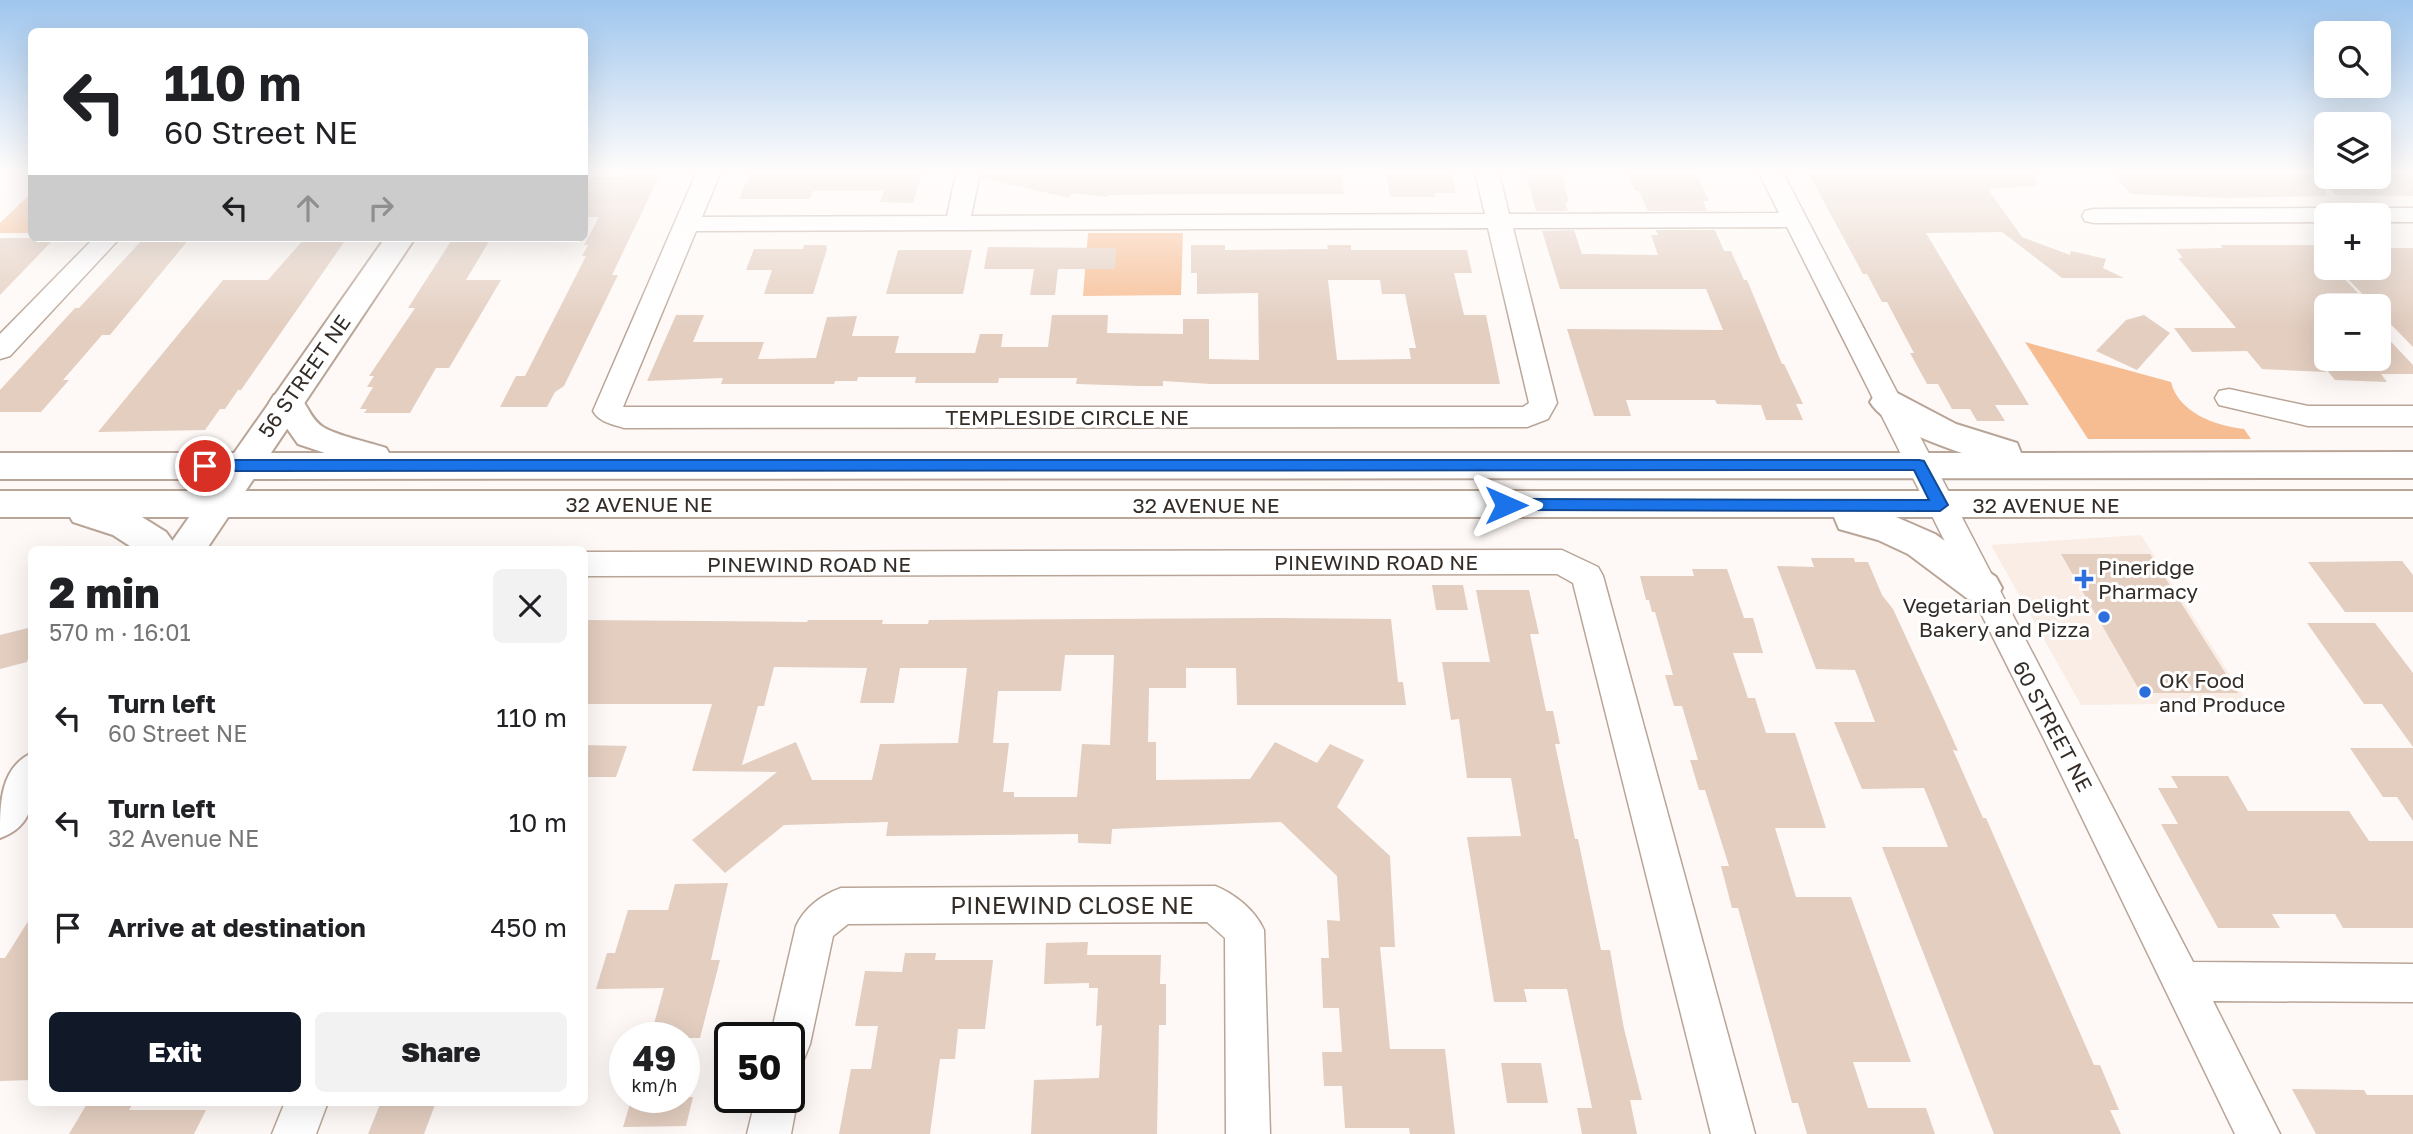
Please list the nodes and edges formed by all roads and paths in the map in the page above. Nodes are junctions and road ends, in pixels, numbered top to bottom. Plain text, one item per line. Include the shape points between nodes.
1 (1500, 221) edge
2 (1250, 222) edge
3 (1796, 222) edge
4 (957, 223) joint
5 (686, 224) joint
6 (104, 242) edge
7 (397, 242) edge
8 (0, 350) edge
9 (2229, 398) dead end
10 (1887, 402) junction
11 (286, 403) junction
12 (2413, 416) edge
13 (1919, 465) junction
14 (2057, 465) junction
15 (2413, 465) edge
16 (0, 466) edge
17 (242, 466) junction
18 (398, 466) junction
19 (218, 503) junction
20 (0, 504) edge
21 (61, 504) junction
22 (2413, 504) edge
23 (1784, 505) junction
24 (1940, 505) junction
25 (157, 546) edge
26 (188, 546) edge
27 (588, 564) edge
28 (1982, 588) junction
29 (28, 778) edge
30 (0, 818) edge
31 (2183, 982) junction
32 (2413, 983) edge
33 (794, 1022) edge
34 (305, 1106) edge
35 (774, 1113) edge
36 (293, 1134) edge
37 (769, 1134) edge
38 (1248, 1134) edge
39 (1733, 1134) edge
40 (2258, 1134) edge

1 - 5 street, TEMPLESIDE CIRCLE NE via 1543,403 1527,417 624,418 607,411
2 - 4 street
3 - 10 street, 60 STREET NE
4 - 5 street
6 - 8 street
7 - 11 main road, 56 STREET NE
9 - 12 street via 2308,416
10 - 13 street, 60 STREET NE
10 - 14 main road via 1928,427 1971,444
11 - 17 main road, 56 STREET NE
11 - 18 main road via 310,435
13 - 14 main road, 32 AVENUE NE
13 - 18 main road, 32 AVENUE NE
13 - 24 street, 60 STREET NE
14 - 15 main road, 32 AVENUE NE
16 - 17 main road, 32 AVENUE NE
17 - 18 main road, 32 AVENUE NE
17 - 19 main road, 56 STREET NE
19 - 21 main road, 32 AVENUE NE
19 - 23 main road, 32 AVENUE NE
19 - 26 main road, 56 STREET NE
20 - 21 main road, 32 AVENUE NE
21 - 25 main road via 126,524
22 - 24 main road, 32 AVENUE NE
23 - 24 main road, 32 AVENUE NE
23 - 28 main road via 1882,525 1911,536
24 - 28 street, 60 STREET NE
27 - 39 street, PINEWIND ROAD NE via 1562,562 1587,576
28 - 31 street, 60 STREET NE
29 - 30 main road
31 - 32 street
31 - 40 street, 60 STREET NE
33 - 38 street, PINEWIND CLOSE NE via 816,926 841,906 1215,904 1244,930
34 - 36 street
35 - 37 street

